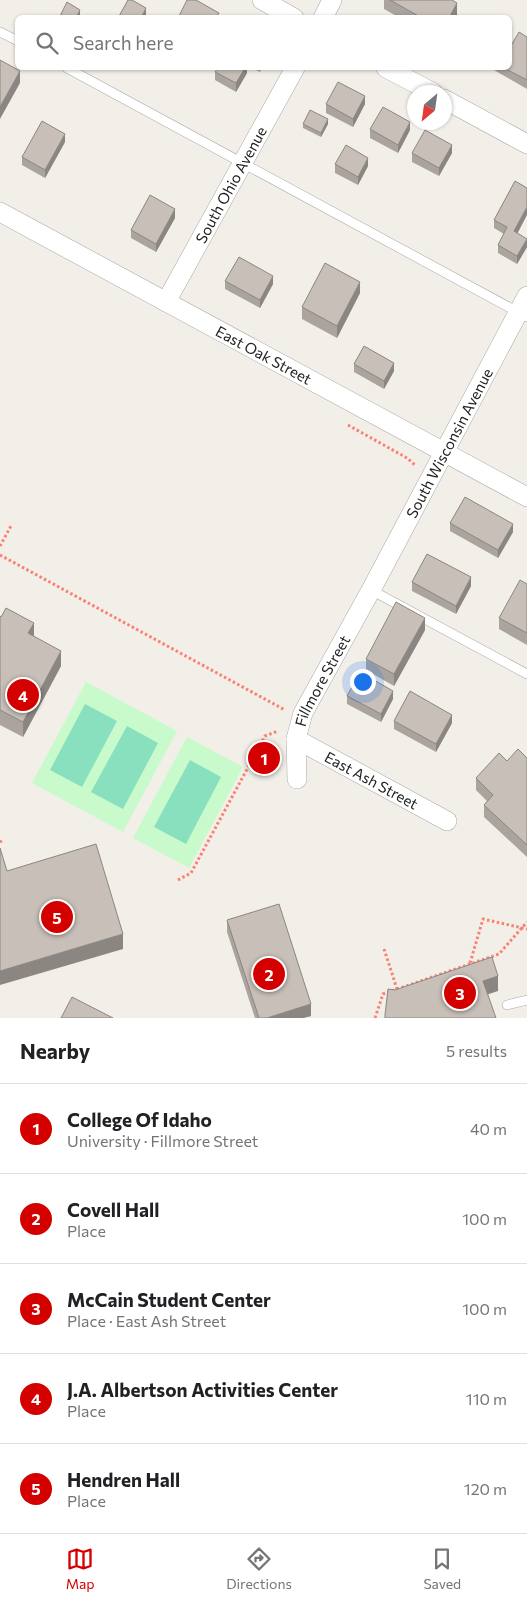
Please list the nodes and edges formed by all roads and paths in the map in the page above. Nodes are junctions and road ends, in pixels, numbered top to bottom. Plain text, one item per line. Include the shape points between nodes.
1 (262, 0) edge
2 (332, 0) edge
3 (289, 15) edge
4 (324, 15) edge
5 (0, 32) edge
6 (15, 40) edge
7 (71, 70) edge
8 (294, 70) edge
9 (390, 70) edge
10 (419, 85) edge
11 (452, 103) edge
12 (527, 144) edge
13 (243, 162) junction
14 (0, 212) edge
15 (166, 302) junction
16 (524, 308) edge
17 (346, 424) dead end
18 (443, 452) junction
19 (417, 466) dead end
20 (527, 497) edge
21 (12, 524) dead end
22 (0, 546) edge
23 (0, 555) edge
24 (371, 590) junction
25 (527, 674) edge
26 (289, 712) dead end
27 (281, 728) dead end
28 (296, 738) junction
29 (297, 779) dead end
30 (447, 821) dead end
31 (178, 880) dead end
32 (527, 922) edge
33 (522, 928) junction
34 (527, 928) edge
35 (384, 949) dead end
36 (470, 964) junction
37 (397, 989) junction
38 (527, 1000) edge
39 (507, 1005) dead end
40 (375, 1018) edge

1 - 3 street
2 - 4 street
5 - 6 lane
7 - 13 lane
8 - 13 street, South Ohio Avenue
9 - 10 street
11 - 12 street
13 - 15 street, South Ohio Avenue
13 - 16 lane
14 - 15 street, East Oak Street
15 - 18 street, East Oak Street
16 - 18 street, South Wisconsin Avenue
17 - 19 path
18 - 20 street, East Oak Street
18 - 24 street, South Wisconsin Avenue
21 - 22 path
23 - 26 path
24 - 25 lane
24 - 28 street, Fillmore Street via 303,713
27 - 31 path via 275,734 265,736 191,872
28 - 29 street, Fillmore Street
28 - 30 street, East Ash Street
32 - 33 path
33 - 34 path
33 - 36 path via 499,954
33 - 36 path via 483,919
35 - 37 path
36 - 37 path
37 - 40 path via 383,994
38 - 39 lane

